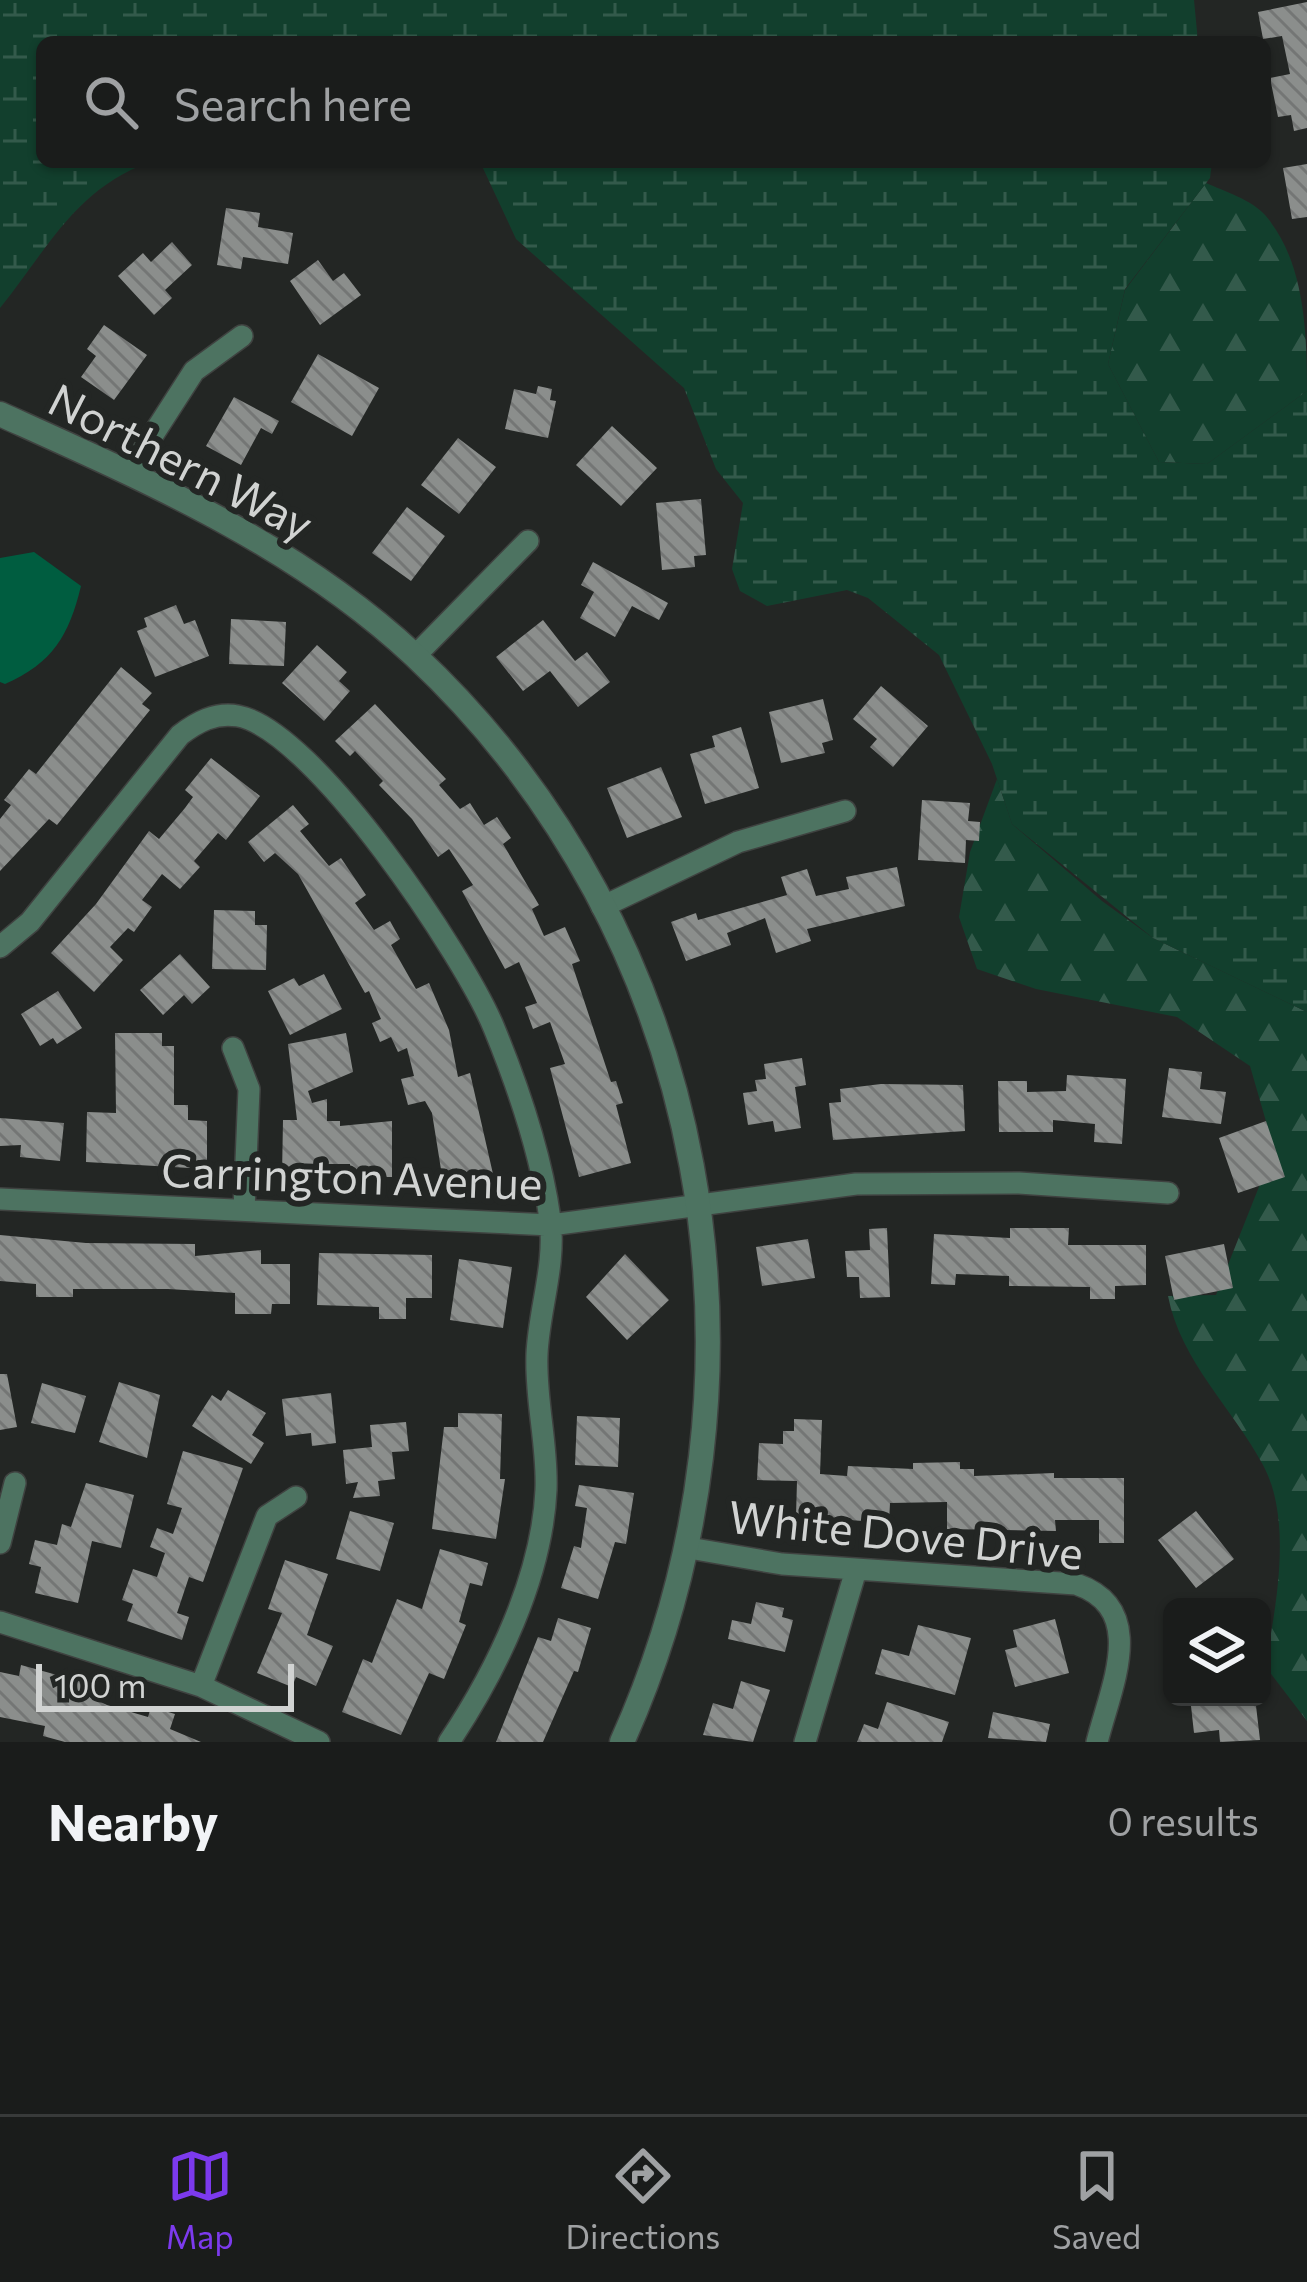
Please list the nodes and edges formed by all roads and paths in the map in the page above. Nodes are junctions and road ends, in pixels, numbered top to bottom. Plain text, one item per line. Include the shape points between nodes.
1 (242, 336) dead end
2 (0, 414) edge
3 (129, 472) junction
4 (528, 541) dead end
5 (415, 656) junction
6 (845, 812) dead end
7 (602, 907) junction
8 (0, 947) edge
9 (232, 1048) dead end
10 (1168, 1193) dead end
11 (0, 1199) edge
12 (698, 1203) junction
13 (244, 1210) junction
14 (551, 1225) junction
15 (15, 1483) dead end
16 (296, 1497) dead end
17 (0, 1544) edge
18 (689, 1548) junction
19 (856, 1570) junction
20 (0, 1622) edge
21 (201, 1686) junction
22 (320, 1742) edge
23 (449, 1742) edge
24 (622, 1742) edge
25 (805, 1742) edge
26 (1097, 1742) edge

1 - 3 street via 194,371
2 - 3 street, Northern Way
3 - 5 street, Northern Way via 293,561
4 - 5 street
5 - 7 street, Northern Way via 518,772
6 - 7 street via 738,842
7 - 12 street, Northern Way via 669,1070
8 - 14 street via 30,922 180,735 199,721 241,716 308,766 386,851 468,977 531,1133
9 - 13 street via 249,1090
10 - 12 street, Carrington Avenue via 924,1182
11 - 13 street, Carrington Avenue
12 - 14 street, Carrington Avenue
12 - 18 street, Northern Way via 711,1349
13 - 14 street, Carrington Avenue
14 - 23 street via 536,1374 544,1508 526,1591
15 - 17 street
16 - 21 street via 267,1516
18 - 19 street, White Dove Drive
18 - 24 street, Northern Way
19 - 25 street
19 - 26 street, White Dove Drive via 1098,1592 1120,1621 1121,1640
20 - 21 street
21 - 22 street

